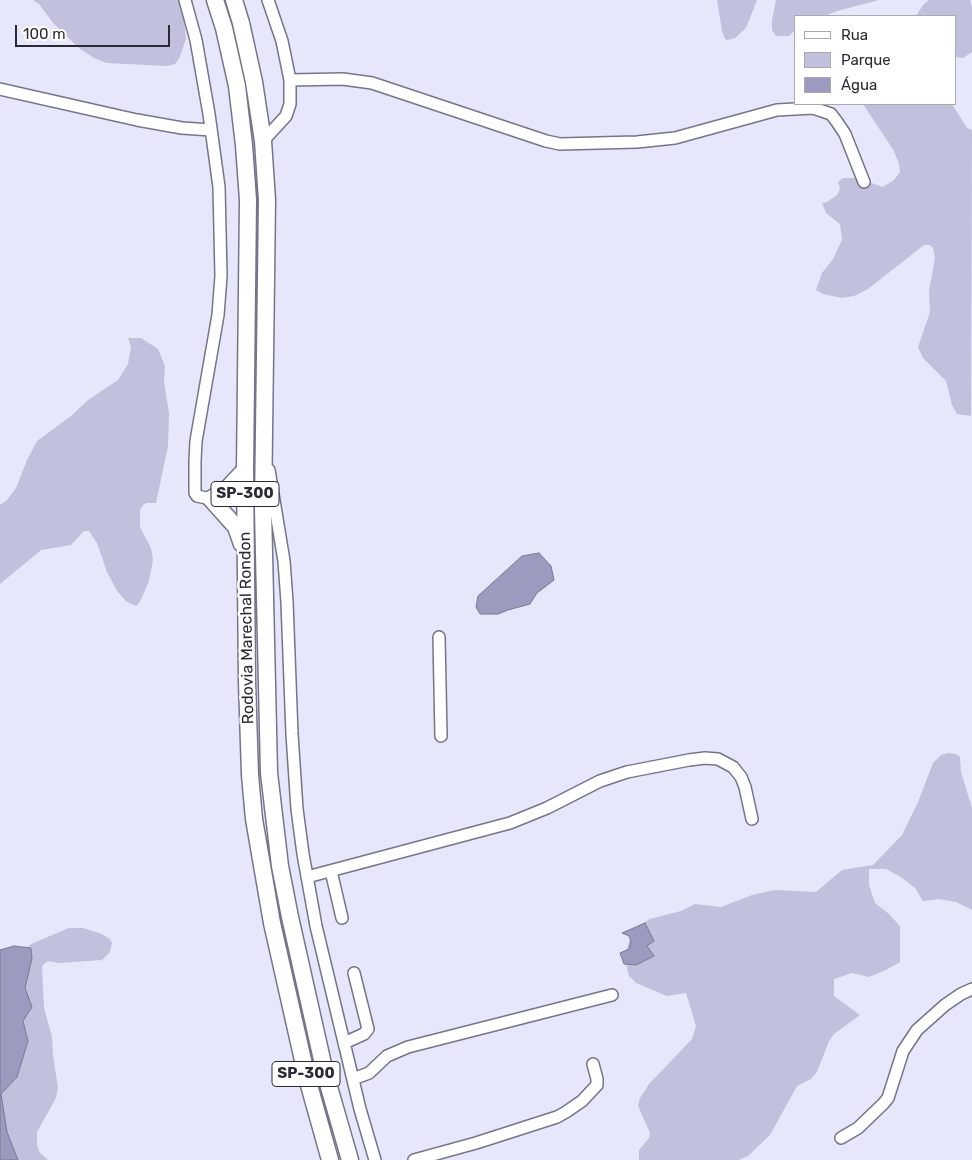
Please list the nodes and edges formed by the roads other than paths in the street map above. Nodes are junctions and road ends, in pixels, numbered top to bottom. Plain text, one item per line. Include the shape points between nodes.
1 (185, 0) edge
2 (215, 0) edge
3 (234, 0) edge
4 (268, 0) edge
5 (290, 80) junction
6 (0, 89) edge
7 (211, 130) junction
8 (263, 141) junction
9 (864, 182) dead end
10 (263, 433) junction
11 (245, 470) junction
12 (211, 499) junction
13 (246, 558) junction
14 (439, 637) dead end
15 (441, 736) dead end
16 (752, 820) dead end
17 (331, 870) junction
18 (307, 877) junction
19 (342, 918) dead end
20 (354, 973) dead end
21 (972, 990) edge
22 (612, 995) dead end
23 (344, 1043) junction
24 (593, 1064) dead end
25 (353, 1079) junction
26 (841, 1138) dead end
27 (330, 1160) edge
28 (350, 1160) edge
29 (375, 1160) edge
30 (414, 1160) edge

1 - 7 street via 196,40
2 - 11 highway, Rodovia Marechal Rondon / SP-300 via 237,86 248,200
3 - 8 highway, Rodovia Marechal Rondon / SP-300 via 254,82
4 - 5 street via 282,41
5 - 8 street via 290,104 286,116
5 - 9 street via 343,79 372,83 560,144 675,138 777,110 813,108 830,114 837,122
6 - 7 street via 137,120
7 - 12 street via 219,187 221,276 218,316 196,441 195,485 197,496
8 - 10 highway, Rodovia Marechal Rondon / SP-300 via 268,230
10 - 18 street via 284,561 297,809
10 - 28 highway, Rodovia Marechal Rondon / SP-300 via 266,718 274,816 290,917 325,1073
11 - 12 highway via 227,489
11 - 13 highway, Rodovia Marechal Rondon / SP-300
12 - 13 highway via 236,527
13 - 27 highway, Rodovia Marechal Rondon / SP-300 via 246,682 254,819 270,914 307,1078
14 - 15 street
16 - 17 street via 741,778 733,767 718,759 705,758 627,772 600,781 510,823
17 - 18 street
17 - 19 street
18 - 23 street
20 - 23 street via 368,1029
21 - 26 street via 945,1005 917,1030 903,1051 888,1098 858,1128
22 - 25 street via 408,1047 387,1056 369,1073
23 - 25 street
24 - 30 street via 597,1085 582,1101 557,1117
25 - 29 street

